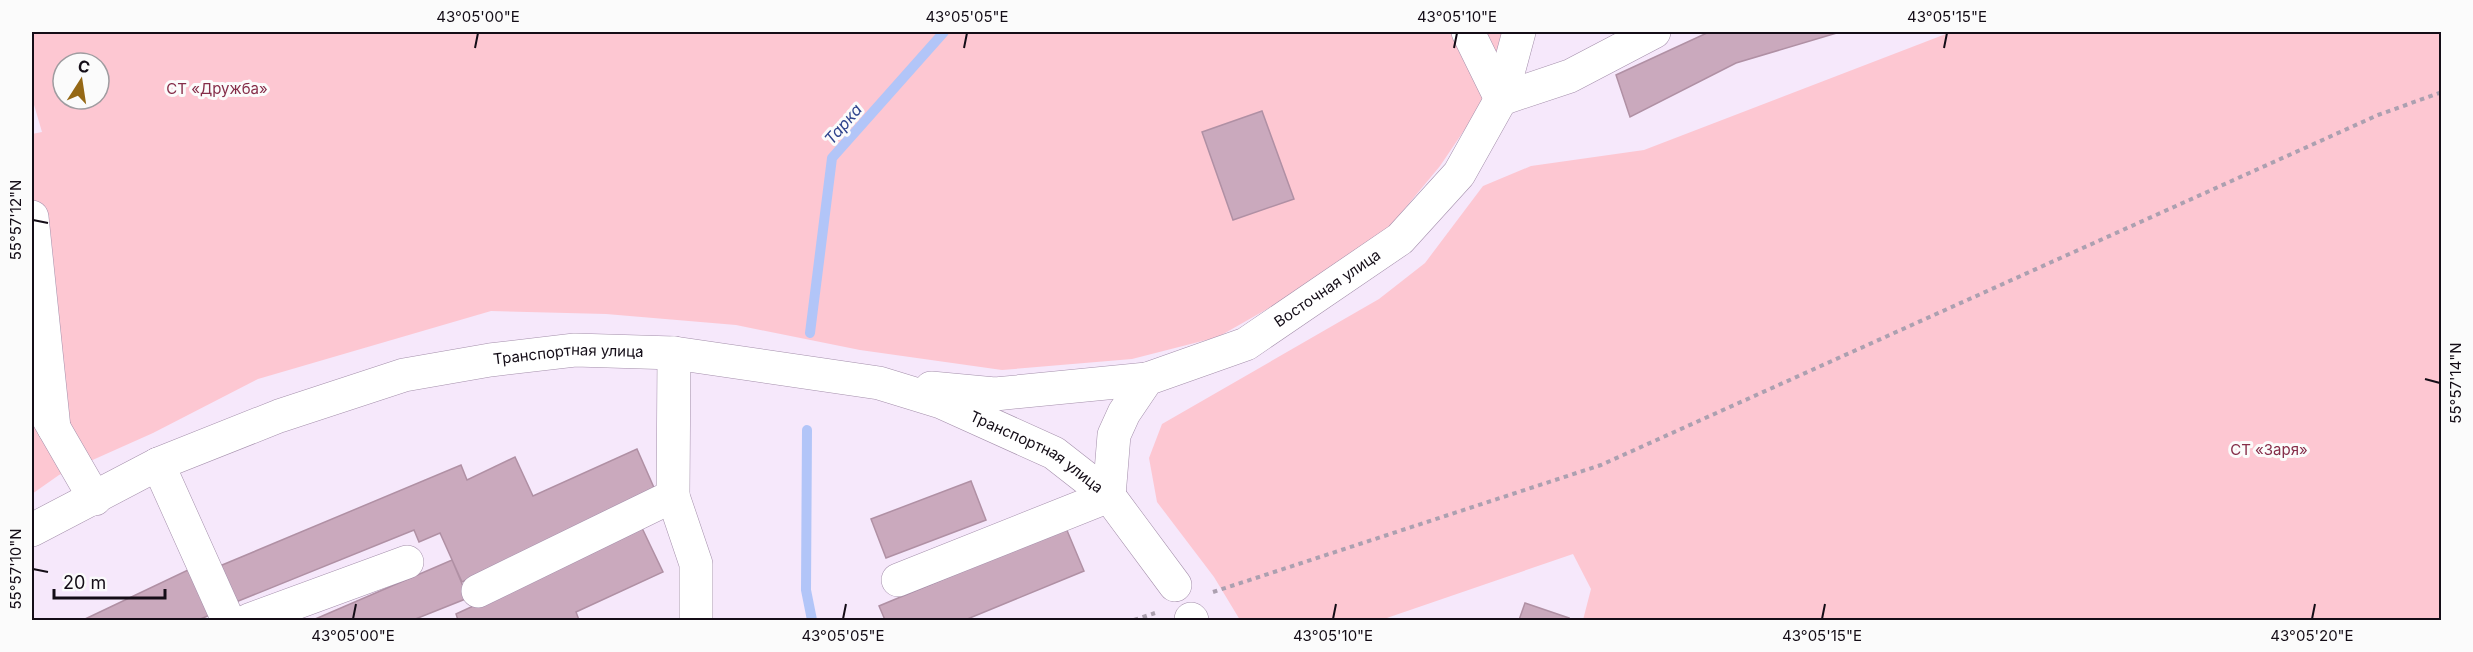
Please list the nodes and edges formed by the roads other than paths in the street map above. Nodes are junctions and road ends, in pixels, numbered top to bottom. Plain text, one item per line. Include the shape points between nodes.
1 (1468, 32) edge
2 (1519, 32) edge
3 (1654, 32) edge
4 (1502, 99) junction
5 (32, 217) edge
6 (674, 353) junction
7 (1147, 379) junction
8 (879, 383) junction
9 (32, 390) edge
10 (54, 428) junction
11 (158, 464) junction
12 (673, 496) junction
13 (1109, 496) junction
14 (95, 499) junction
15 (32, 530) edge
16 (407, 562) dead end
17 (898, 580) dead end
18 (478, 591) dead end
19 (1187, 605) edge
20 (228, 621) edge
21 (249, 621) edge
22 (696, 621) edge

1 - 4 street
2 - 4 street, Восточная улица
3 - 4 street via 1570,76
4 - 7 street, Восточная улица via 1458,174 1400,239 1246,344
5 - 10 street
6 - 8 street, Транспортная улица
6 - 11 street, Транспортная улица via 575,350 404,375 279,416
6 - 12 street
7 - 8 street, Восточная улица via 995,394
7 - 13 street via 1114,435
8 - 13 street, Транспортная улица via 941,402 1054,453
9 - 10 street
10 - 14 street
11 - 14 street, Транспортная улица
11 - 20 street
12 - 18 street
12 - 22 street via 696,564
13 - 17 street
13 - 19 street, Транспортная улица
14 - 15 street, Транспортная улица
16 - 21 street

